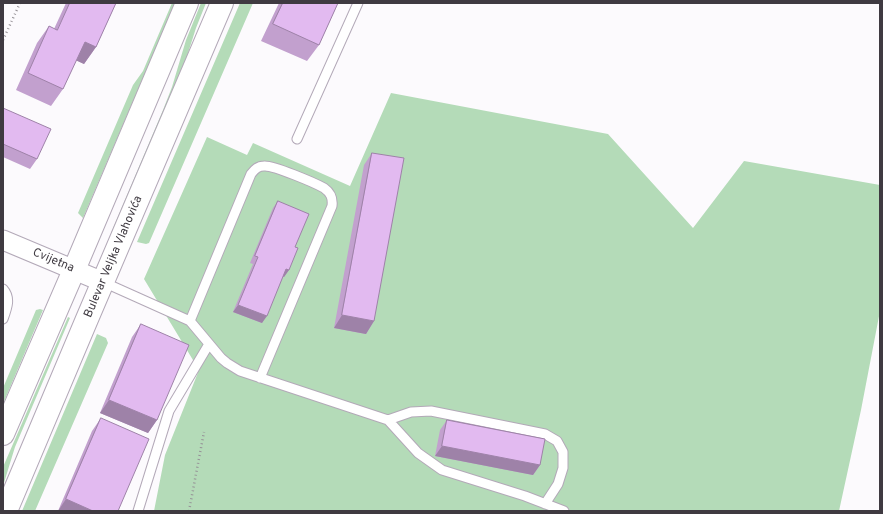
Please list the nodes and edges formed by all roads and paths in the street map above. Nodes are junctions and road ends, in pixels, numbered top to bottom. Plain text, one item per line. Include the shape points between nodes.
1 (20, 3) edge
2 (187, 3) edge
3 (222, 3) edge
4 (358, 3) edge
5 (4, 33) edge
6 (3, 40) edge
7 (297, 139) dead end
8 (3, 240) edge
9 (74, 270) junction
10 (103, 282) junction
11 (3, 289) edge
12 (3, 319) edge
13 (190, 321) junction
14 (209, 344) junction
15 (260, 378) junction
16 (388, 420) junction
17 (204, 432) dead end
18 (3, 434) edge
19 (545, 504) junction
20 (6, 511) edge
21 (138, 511) edge
22 (189, 511) edge
23 (564, 511) edge

1 - 5 path
2 - 9 main road
3 - 10 main road, Bulevar Veljka Vlahovića
4 - 7 lane
5 - 6 path
8 - 9 street, Cvijetna
9 - 10 street, Cvijetna
9 - 18 main road
10 - 13 lane
10 - 20 main road, Bulevar Veljka Vlahovića
11 - 12 lane via 7,294 8,308
13 - 14 lane
13 - 15 lane via 254,170 263,166 274,167 324,188 332,198 332,206
14 - 15 lane via 227,364
14 - 21 lane via 169,411
15 - 16 lane
16 - 19 lane via 418,453 442,470
16 - 19 lane via 411,412 431,411 545,434 556,441 563,452 563,468 558,484
17 - 22 path
19 - 23 lane

